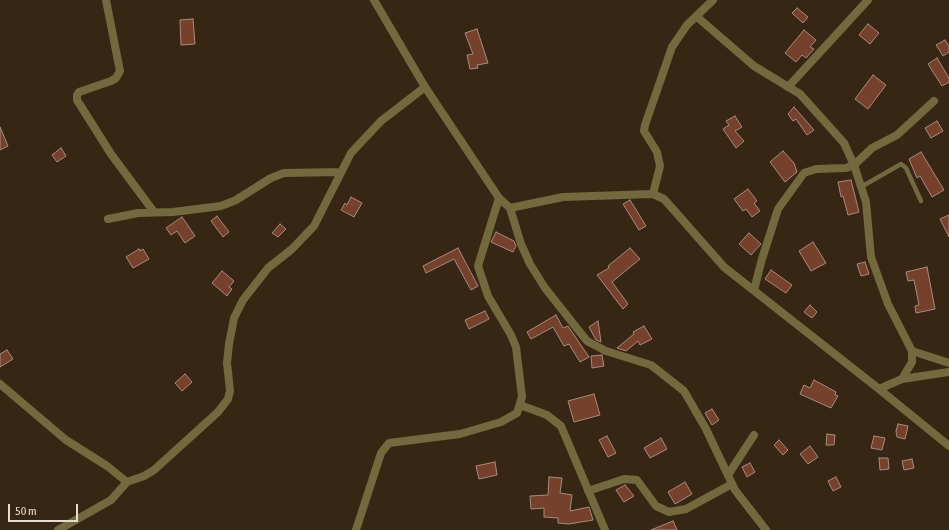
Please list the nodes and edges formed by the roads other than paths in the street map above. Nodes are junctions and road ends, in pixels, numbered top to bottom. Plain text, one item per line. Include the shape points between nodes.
1 (106, 0) edge
2 (374, 0) edge
3 (713, 0) edge
4 (868, 0) edge
5 (696, 16) junction
6 (788, 86) junction
7 (425, 87) junction
8 (934, 101) dead end
9 (854, 165) junction
10 (340, 172) junction
11 (861, 187) junction
12 (653, 194) junction
13 (499, 198) junction
14 (921, 201) dead end
15 (510, 208) junction
16 (154, 212) junction
17 (108, 219) dead end
18 (754, 290) junction
19 (912, 351) junction
20 (949, 363) edge
21 (949, 372) edge
22 (902, 379) junction
23 (0, 384) edge
24 (879, 389) junction
25 (520, 405) junction
26 (754, 435) dead end
27 (949, 446) edge
28 (728, 475) junction
29 (126, 482) junction
30 (732, 484) junction
31 (588, 491) junction
32 (58, 530) edge
33 (356, 530) edge
34 (605, 530) edge
35 (766, 530) edge

1 - 16 street via 120,71 111,81 79,92 76,95 77,100 111,154
2 - 7 street
3 - 5 street
4 - 6 street
5 - 6 street via 754,66
5 - 12 street via 672,47 645,125 644,131 657,152 660,166
6 - 9 street via 800,94 844,143
7 - 10 street via 381,121 351,153
7 - 13 street
8 - 9 street via 897,135 872,148
9 - 11 street
9 - 18 street via 846,168 816,169 804,173 778,208
10 - 16 street via 284,173 222,206
10 - 29 street via 314,226 268,268 243,300 234,318 227,363 230,391 228,399 218,412 154,470
11 - 14 lane via 901,164 906,168
11 - 19 street via 866,202 870,257 888,304
12 - 15 street via 563,197
12 - 18 street via 664,199 724,267
13 - 15 street
13 - 25 street via 478,266 488,296 511,334 516,348 522,397
15 - 28 street via 530,264 545,288 582,335 587,341 606,351 651,365 684,391
16 - 17 street
18 - 24 street
19 - 20 street
19 - 22 street via 912,362
21 - 22 street
22 - 24 street
23 - 29 street via 66,440 107,466
24 - 27 street
25 - 31 street via 547,415 561,426
25 - 33 street via 517,413 475,431 389,443 381,453
26 - 28 street
28 - 30 street
29 - 32 street via 111,500
30 - 31 street via 686,509 669,512 656,506 637,480 624,479
30 - 35 street
31 - 34 street

